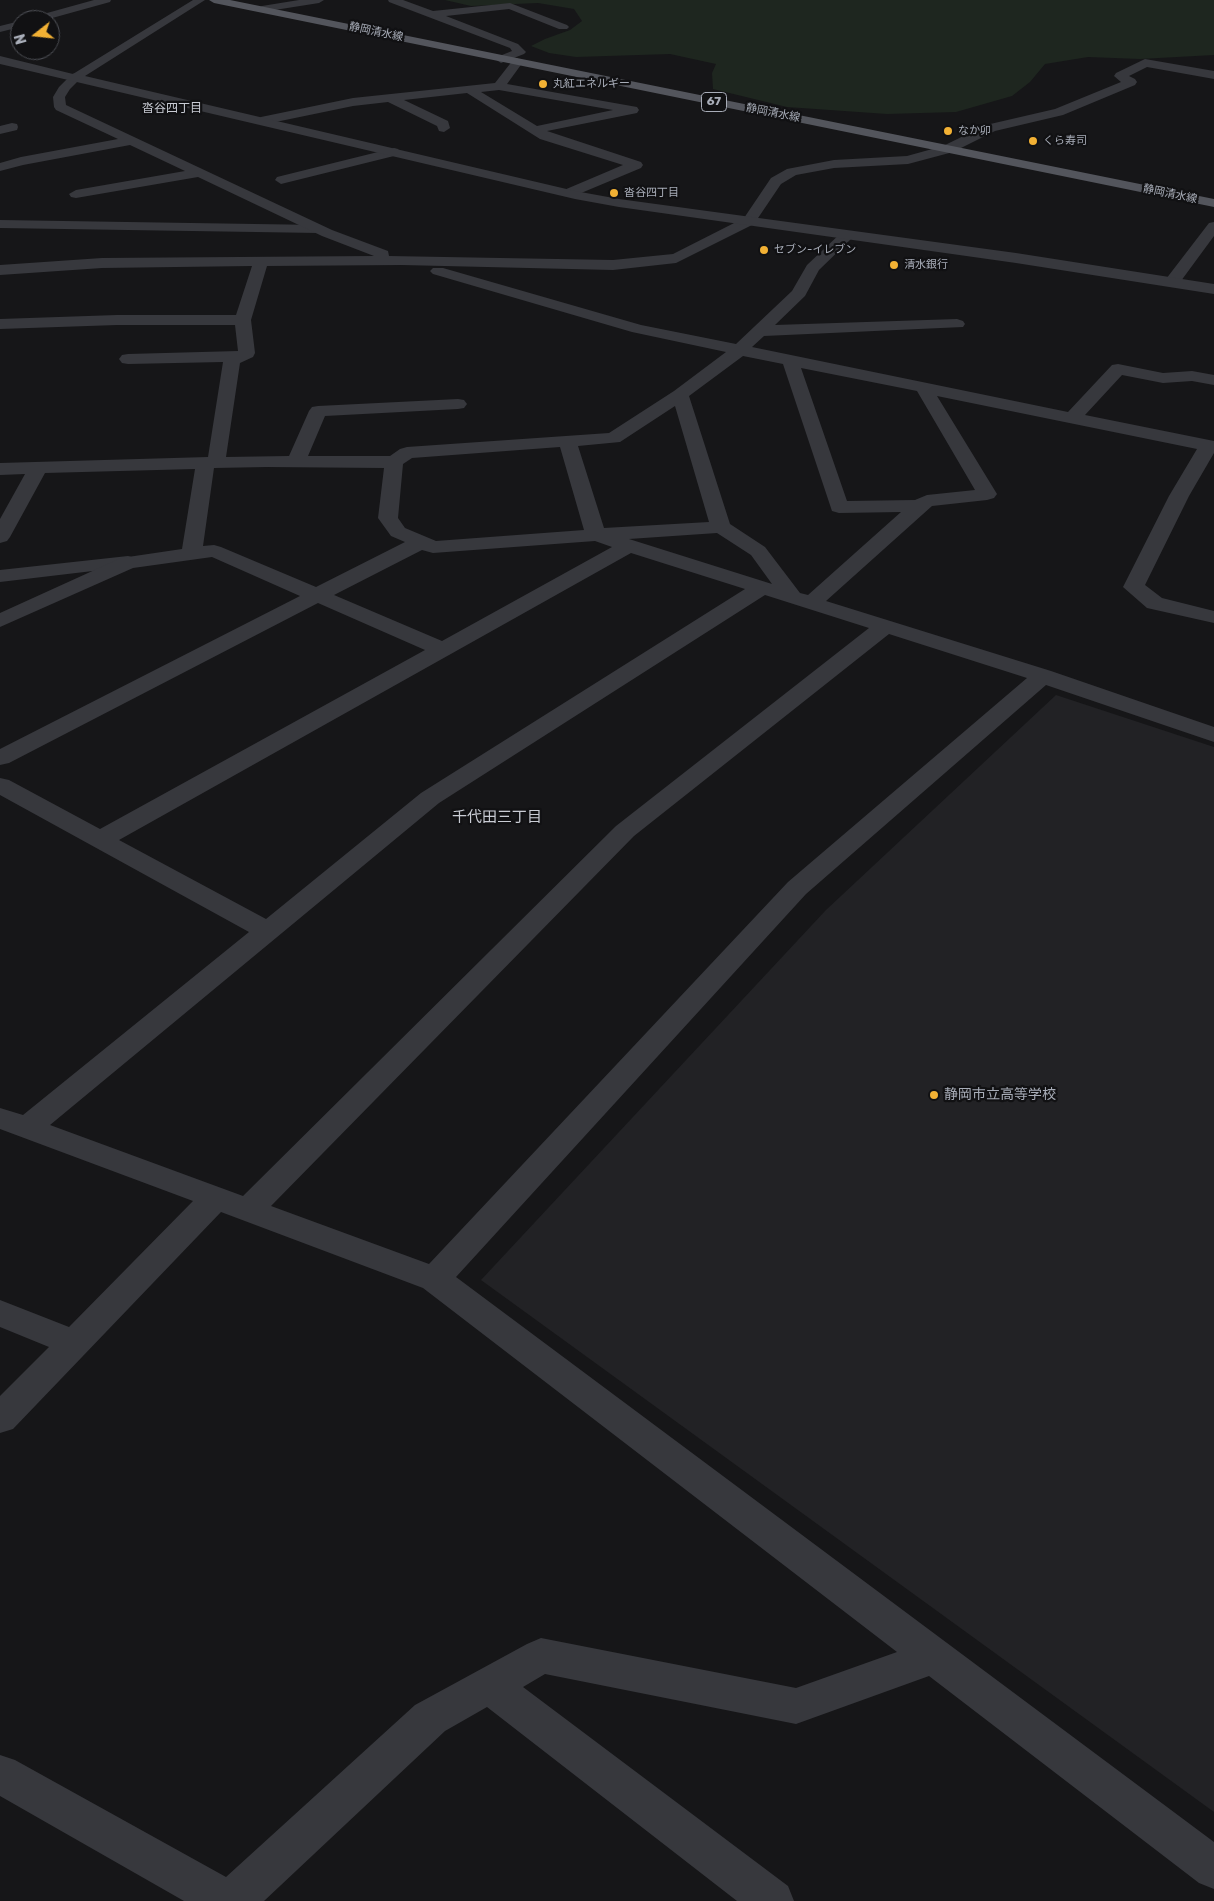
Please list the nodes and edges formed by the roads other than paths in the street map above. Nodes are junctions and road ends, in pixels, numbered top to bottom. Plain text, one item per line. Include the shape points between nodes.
1 (106, 0) edge
2 (200, 0) edge
3 (214, 0) edge
4 (319, 0) edge
5 (393, 0) edge
6 (262, 9) junction
7 (60, 13) edge
8 (432, 15) junction
9 (563, 27) dead end
10 (501, 59) junction
11 (0, 60) edge
12 (516, 62) junction
13 (1214, 75) edge
14 (76, 77) junction
15 (499, 86) junction
16 (470, 90) junction
17 (390, 98) junction
18 (261, 121) junction
19 (444, 128) dead end
20 (534, 130) junction
21 (130, 141) junction
22 (948, 149) junction
23 (394, 152) junction
24 (0, 167) edge
25 (198, 173) junction
26 (281, 180) dead end
27 (76, 194) dead end
28 (569, 194) junction
29 (1214, 203) edge
30 (749, 221) junction
31 (0, 224) edge
32 (1214, 226) edge
33 (318, 229) junction
34 (847, 235) junction
35 (402, 260) junction
36 (261, 261) junction
37 (0, 270) edge
38 (1172, 282) junction
39 (1214, 289) edge
40 (243, 320) junction
41 (0, 324) edge
42 (957, 324) dead end
43 (759, 331) junction
44 (740, 350) junction
45 (240, 356) junction
46 (128, 359) dead end
47 (790, 360) junction
48 (1214, 380) edge
49 (923, 387) junction
50 (680, 395) junction
51 (458, 404) dead end
52 (1072, 418) junction
53 (567, 441) junction
54 (1211, 446) edge
55 (296, 461) junction
56 (394, 462) junction
57 (210, 463) junction
58 (38, 468) junction
59 (0, 469) edge
60 (919, 506) junction
61 (721, 527) junction
62 (596, 535) junction
63 (0, 537) edge
64 (421, 542) junction
65 (630, 545) junction
66 (192, 553) junction
67 (128, 562) junction
68 (0, 576) edge
69 (763, 587) junction
70 (317, 595) junction
71 (792, 596) junction
72 (811, 603) junction
73 (1214, 617) edge
74 (0, 621) edge
75 (886, 626) junction
76 (442, 649) junction
77 (1043, 676) junction
78 (1214, 735) edge
79 (0, 758) edge
80 (6, 794) edge
81 (100, 840) junction
82 (268, 931) junction
83 (13, 1123) edge
84 (215, 1198) junction
85 (248, 1210) junction
86 (435, 1279) junction
87 (0, 1313) edge
88 (74, 1343) junction
89 (0, 1420) edge
90 (934, 1656) junction
91 (489, 1685) junction
92 (0, 1774) edge
93 (1214, 1868) edge
94 (227, 1901) edge
95 (232, 1901) edge
96 (772, 1901) edge

1 - 7 street
2 - 14 street
3 - 6 main road, 静岡清水線 / 67
4 - 6 street
5 - 8 street
6 - 10 main road, 静岡清水線 / 67
8 - 9 street via 510,6
8 - 10 street via 514,46 520,52
10 - 12 main road, 静岡清水線 / 67
11 - 14 street
12 - 15 street
12 - 22 main road, 静岡清水線 / 67
13 - 22 street via 1145,62 1120,76 1131,82 1059,112 991,128
14 - 18 street
14 - 21 street via 59,97 60,108
15 - 16 street
15 - 20 street via 633,110
16 - 17 street
16 - 20 street
17 - 18 street via 353,102
17 - 19 street via 443,124
18 - 23 street
20 - 28 street via 636,165
21 - 24 street
21 - 25 street
22 - 29 main road, 静岡清水線 / 67
22 - 30 street via 908,160 834,164 792,172 776,181
23 - 26 lane
23 - 28 street
25 - 27 street
25 - 33 street
28 - 30 street
30 - 34 street
30 - 35 street via 676,258 613,265
31 - 33 lane
32 - 38 street
33 - 35 street
34 - 38 street
34 - 43 street via 812,268 799,293
35 - 36 street
35 - 44 street via 638,329
36 - 37 street via 102,263
36 - 40 street
38 - 39 street
40 - 41 street
40 - 45 street via 247,353
42 - 43 street
43 - 44 street
44 - 47 street
44 - 50 street
45 - 46 street
45 - 57 street via 232,361
47 - 49 street
47 - 60 street via 839,508
48 - 52 street via 1192,376 1163,378 1118,370
49 - 52 street
49 - 60 street via 987,494 928,501
50 - 53 street via 613,438
50 - 61 street
51 - 55 street via 318,411
52 - 54 street
53 - 56 street via 406,453
53 - 62 street
54 - 73 street via 1179,496 1134,587 1155,603
55 - 56 street
55 - 57 street
56 - 64 street via 388,518 398,532
57 - 58 street
57 - 66 street
58 - 59 street
58 - 63 street
60 - 72 street
61 - 62 street
61 - 71 street via 758,551
62 - 64 street via 433,547
62 - 65 street
64 - 70 street
65 - 69 street
65 - 76 street
66 - 67 street
66 - 70 street via 214,551
67 - 68 lane
67 - 74 street
69 - 71 street
69 - 82 street via 430,798
70 - 76 street
70 - 79 street
71 - 72 street
72 - 75 street
75 - 77 street
75 - 85 street via 625,831
76 - 81 street
77 - 78 street
77 - 86 street via 797,888
80 - 81 street
81 - 82 street
82 - 83 street
83 - 84 street
84 - 85 street
84 - 88 street
85 - 86 street
86 - 90 street
87 - 88 street
88 - 89 street
90 - 91 street via 796,1706 541,1656
90 - 93 street
91 - 95 street via 430,1718
91 - 96 street
92 - 94 street

